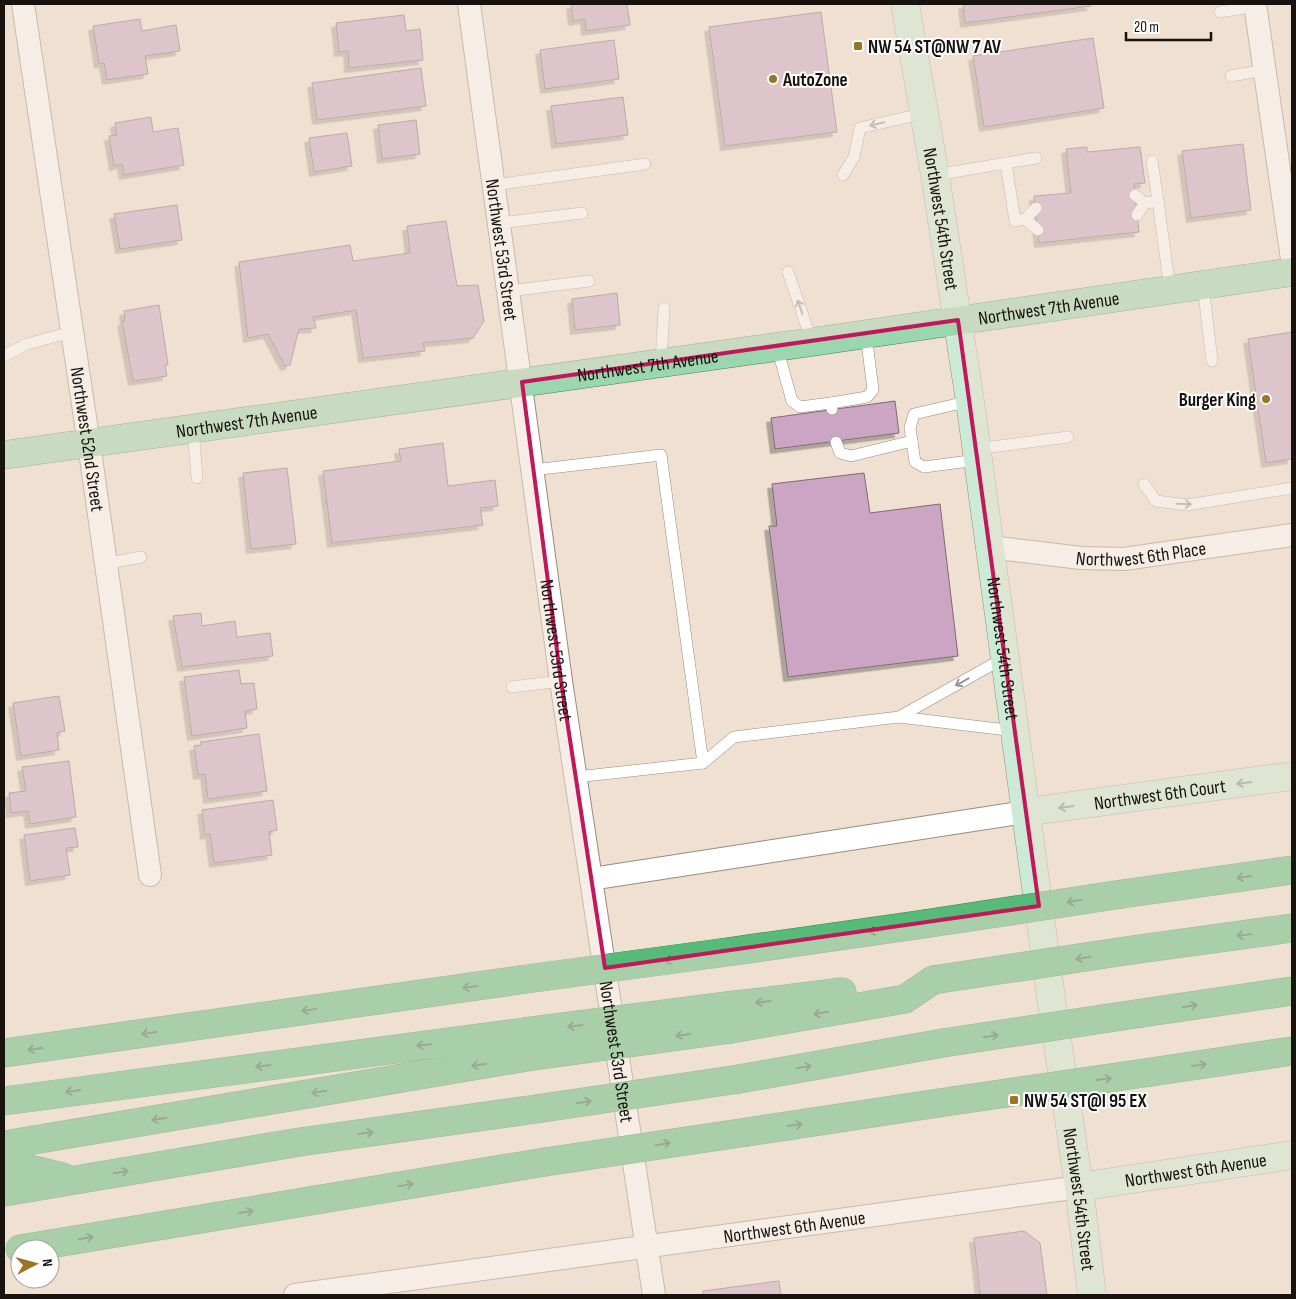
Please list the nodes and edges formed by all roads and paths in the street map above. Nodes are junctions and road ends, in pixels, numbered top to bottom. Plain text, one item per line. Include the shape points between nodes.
1 (23, 4) edge
2 (469, 4) edge
3 (905, 4) edge
4 (1255, 5) edge
5 (1220, 12) dead end
6 (1265, 70) junction
7 (1231, 76) dead end
8 (925, 113) junction
9 (1036, 158) dead end
10 (1152, 161) dead end
11 (1006, 163) junction
12 (644, 164) dead end
13 (843, 175) dead end
14 (936, 175) junction
15 (494, 185) junction
16 (1135, 195) dead end
17 (1158, 201) junction
18 (1144, 203) junction
19 (1036, 208) dead end
20 (582, 213) dead end
21 (1137, 216) dead end
22 (1025, 219) junction
23 (500, 223) junction
24 (1038, 230) dead end
25 (1292, 259) edge
26 (788, 272) dead end
27 (1292, 272) edge
28 (589, 281) dead end
29 (1203, 285) junction
30 (1170, 289) junction
31 (509, 291) junction
32 (664, 308) dead end
33 (958, 320) junction
34 (72, 332) junction
35 (866, 334) junction
36 (812, 342) junction
37 (776, 346) junction
38 (4, 356) edge
39 (1212, 361) dead end
40 (661, 362) junction
41 (522, 382) junction
42 (970, 401) junction
43 (193, 429) junction
44 (1068, 437) dead end
45 (912, 441) junction
46 (836, 442) dead end
47 (89, 444) junction
48 (4, 455) edge
49 (976, 455) junction
50 (533, 470) junction
51 (197, 478) dead end
52 (1144, 484) dead end
53 (1292, 488) edge
54 (1292, 534) edge
55 (990, 547) junction
56 (141, 558) dead end
57 (104, 564) junction
58 (1005, 658) junction
59 (561, 681) junction
60 (512, 687) dead end
61 (899, 717) junction
62 (1015, 731) junction
63 (703, 763) junction
64 (1292, 776) edge
65 (576, 777) junction
66 (1026, 812) junction
67 (1292, 870) edge
68 (150, 875) dead end
69 (591, 879) junction
70 (1292, 928) edge
71 (1292, 991) edge
72 (526, 1045) junction
73 (1292, 1051) edge
74 (4, 1053) edge
75 (4, 1101) edge
76 (4, 1145) edge
77 (1292, 1155) edge
78 (4, 1171) edge
79 (73, 1180) junction
80 (1079, 1187) junction
81 (4, 1192) edge
82 (60, 1242) edge
83 (648, 1246) junction
84 (295, 1295) edge
85 (654, 1295) edge
86 (1092, 1295) edge

1 - 34 street, Northwest 52nd Street
2 - 15 street, Northwest 53rd Street
3 - 8 main road, Northwest 54th Street
4 - 5 lane
4 - 6 street
6 - 7 lane
6 - 25 street
8 -> 13 lane via 860,128 854,157
8 - 14 main road, Northwest 54th Street
9 - 11 lane
10 - 17 lane
11 - 14 lane
11 - 22 lane via 1015,221
12 - 15 lane
14 - 33 main road, Northwest 54th Street
15 - 23 street, Northwest 53rd Street
16 - 18 lane
17 - 18 lane
17 - 30 lane
18 - 21 lane
19 - 22 lane
20 - 23 lane
22 - 24 lane
23 - 31 street, Northwest 53rd Street
36 -> 26 lane
27 - 29 main road, Northwest 7th Avenue
28 - 31 lane
29 - 30 main road, Northwest 7th Avenue
29 - 39 lane
30 - 33 main road, Northwest 7th Avenue
31 - 41 street, Northwest 53rd Street
32 - 40 lane
33 - 35 main road, Northwest 7th Avenue
33 - 42 main road, Northwest 54th Street
34 - 38 lane via 27,344
34 - 47 street, Northwest 52nd Street
35 - 36 main road, Northwest 7th Avenue
35 - 37 lane via 874,390 867,397 831,406 800,407 792,401
36 - 37 main road, Northwest 7th Avenue
37 - 40 main road, Northwest 7th Avenue
40 - 41 main road, Northwest 7th Avenue
41 - 43 main road, Northwest 7th Avenue
41 - 50 street, Northwest 53rd Street
42 - 45 lane via 914,414 910,428
42 - 49 main road, Northwest 54th Street
43 - 47 main road, Northwest 7th Avenue
43 - 51 lane
44 - 49 lane
45 - 46 lane via 851,456 840,453
45 - 49 lane via 915,462 924,467
47 - 48 main road, Northwest 7th Avenue
47 - 57 street, Northwest 52nd Street
49 - 55 main road, Northwest 54th Street
50 - 59 street, Northwest 53rd Street
50 - 63 lane via 661,455
52 -> 53 lane via 1156,501 1187,505
54 - 55 street, Northwest 6th Place via 1124,559 1081,558
55 - 58 main road, Northwest 54th Street
56 - 57 lane
57 - 68 street, Northwest 52nd Street
58 -> 61 lane
58 - 62 main road, Northwest 54th Street
59 - 60 lane
59 - 65 street, Northwest 53rd Street
61 - 62 lane
61 - 63 lane via 734,737
62 - 66 main road, Northwest 54th Street
63 - 65 lane
64 -> 66 main road, Northwest 6th Court
65 - 69 street, Northwest 53rd Street
66 - 69 street
66 - 80 main road, Northwest 54th Street
67 -> 74 highway, bridge
69 - 83 street, Northwest 53rd Street
70 -> 72 highway, bridge via 933,980 904,999 729,1017
79 -> 71 highway, bridge via 300,1142 536,1110 943,1043
72 -> 75 highway
72 -> 76 highway
82 -> 73 highway, bridge via 545,1162
77 - 80 main road, Northwest 6th Avenue
78 - 79 highway via 26,1168
79 - 81 highway
80 - 83 street, Northwest 6th Avenue
80 - 86 main road, Northwest 54th Street
83 - 84 street, Northwest 6th Avenue
83 - 85 street, Northwest 53rd Street

